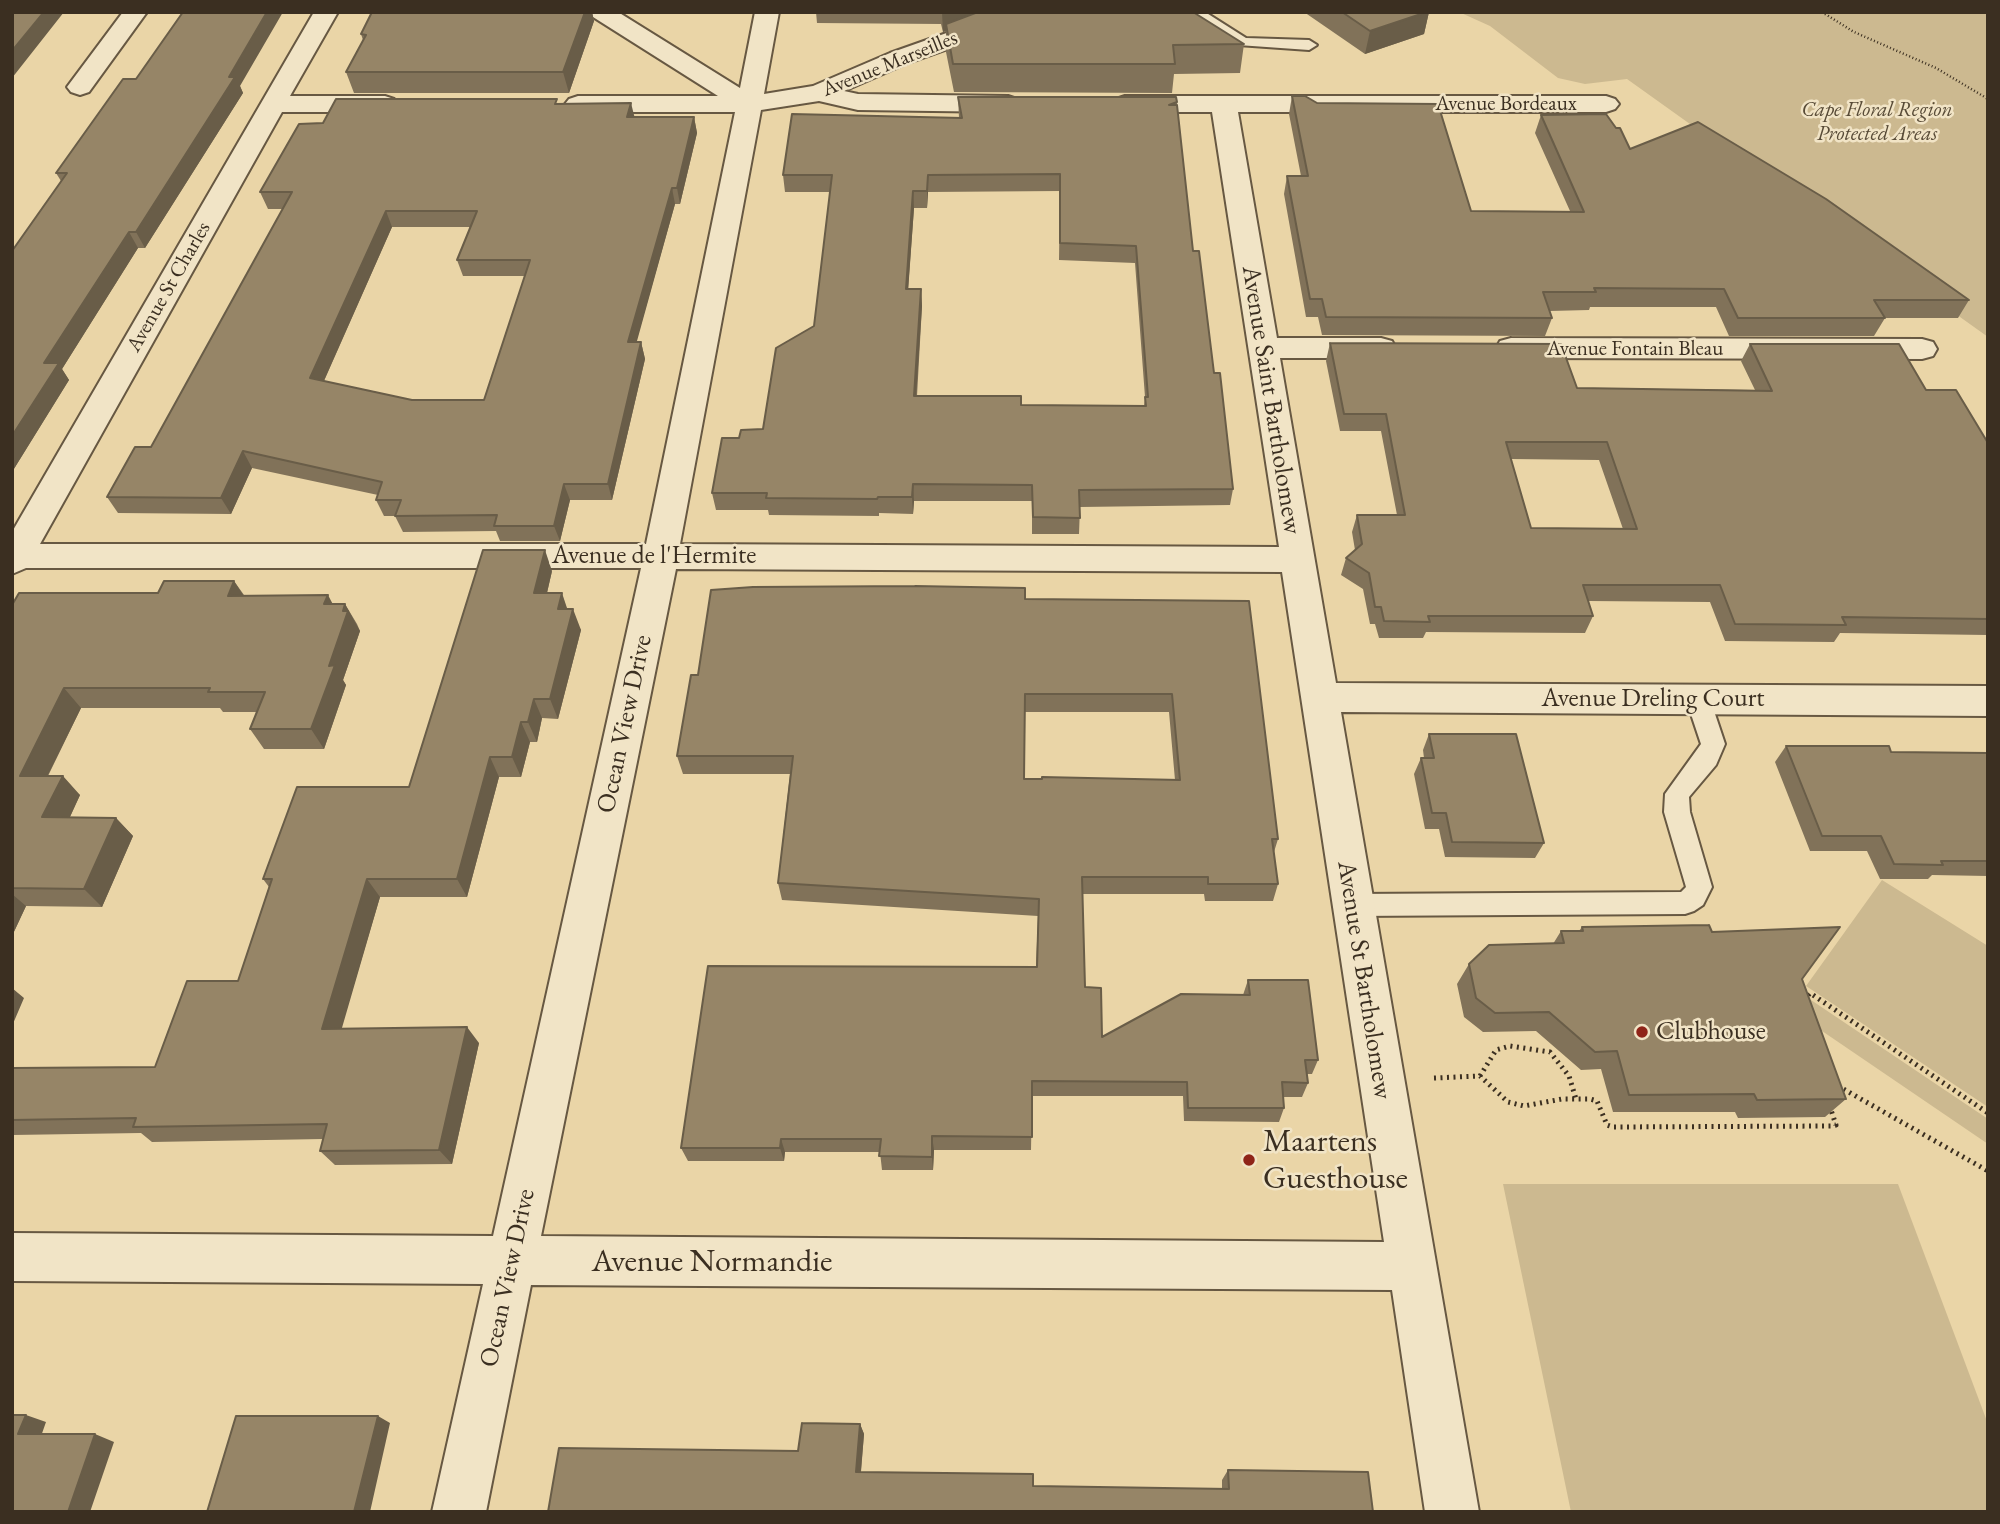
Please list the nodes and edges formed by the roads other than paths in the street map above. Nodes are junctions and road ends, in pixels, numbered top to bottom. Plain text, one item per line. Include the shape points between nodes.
1 (135, 12) edge
2 (326, 12) edge
3 (601, 12) edge
4 (767, 12) edge
5 (1029, 12) edge
6 (1194, 12) edge
7 (1309, 45) dead end
8 (80, 87) dead end
9 (819, 93) junction
10 (274, 104) junction
11 (408, 104) edge
12 (548, 104) edge
13 (748, 104) junction
14 (1033, 104) edge
15 (1101, 104) edge
16 (1224, 104) junction
17 (1606, 104) dead end
18 (1264, 348) junction
19 (1414, 348) edge
20 (1483, 348) edge
21 (1922, 349) dead end
22 (661, 556) junction
23 (13, 558) edge
24 (1296, 560) junction
25 (1319, 697) junction
26 (1698, 699) junction
27 (1988, 701) edge
28 (1352, 905) junction
29 (12, 1257) edge
30 (512, 1261) junction
31 (1411, 1266) junction
32 (459, 1512) edge
33 (1452, 1512) edge

1 - 8 street
2 - 10 street, Avenue St Charles
3 - 13 street
4 - 13 street, Ocean View Drive
5 - 9 street, Avenue Marseilles via 880,65
6 - 7 lane via 1243,42
9 - 13 street, Avenue Marseilles
9 - 14 street via 858,102
10 - 11 street
10 - 23 street, Avenue St Charles
12 - 13 street
13 - 22 street, Ocean View Drive
15 - 16 street, Avenue Bordeaux
16 - 17 street, Avenue Bordeaux
16 - 18 street, Avenue Saint Bartholomew
18 - 19 street
18 - 24 street, Avenue Saint Bartholomew
20 - 21 street, Avenue Fontain Bleau
22 - 23 street, Avenue de l'Hermite
22 - 24 street, Avenue de l'Hermite
22 - 30 street, Ocean View Drive
24 - 25 street, Avenue Saint Bartholomew
25 - 26 street, Avenue Dreling Court
25 - 28 street, Avenue St Bartholomew
26 - 27 street, Avenue Dreling Court
26 - 28 lane via 1713,744 1677,794 1677,812 1699,887 1685,903
28 - 31 street, Avenue St Bartholomew
29 - 30 street, Avenue Normandie
30 - 31 street, Avenue Normandie
30 - 32 street, Ocean View Drive
31 - 33 street, Avenue St Bartholomew

